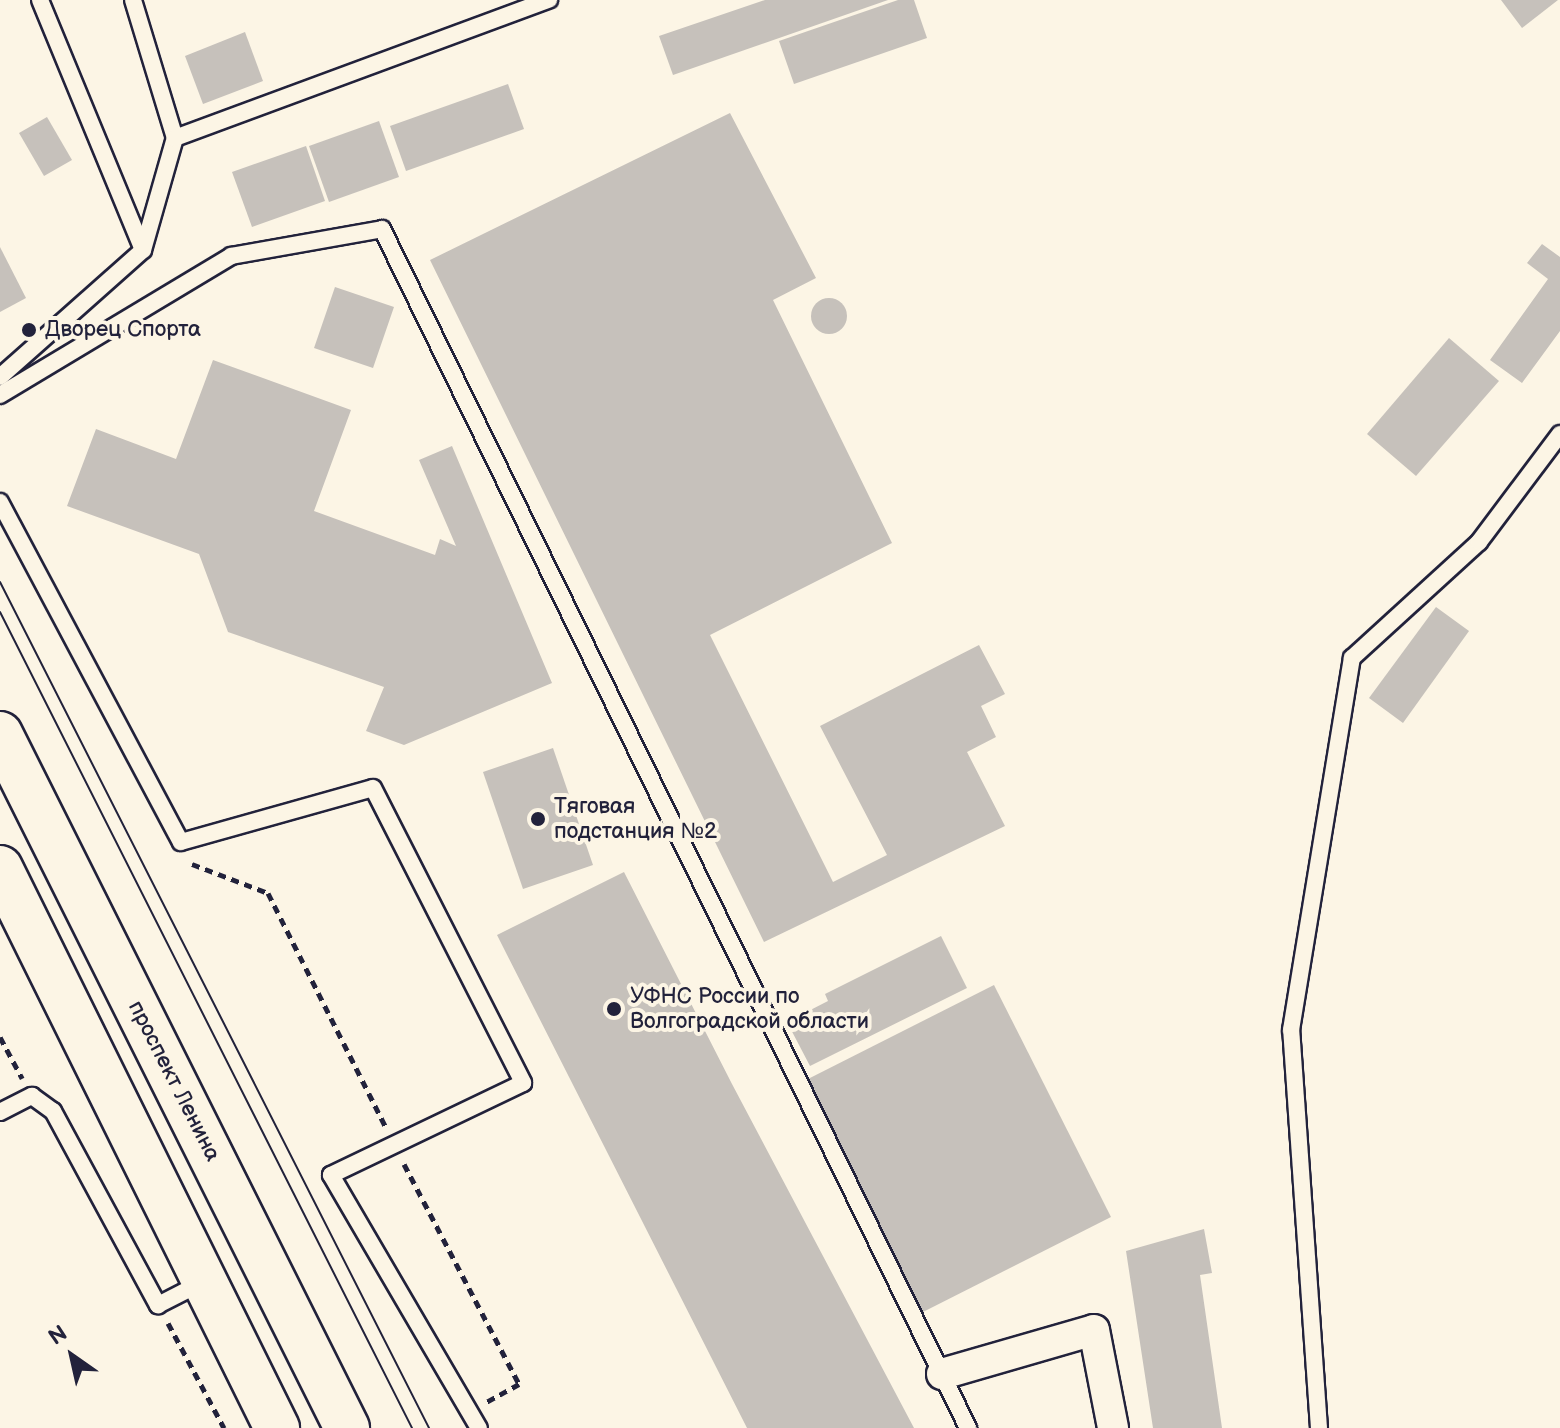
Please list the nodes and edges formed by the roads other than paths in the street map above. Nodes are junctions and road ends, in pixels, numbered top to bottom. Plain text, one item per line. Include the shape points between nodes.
1 (40, 0) edge
2 (133, 0) edge
3 (549, 0) edge
4 (175, 138) junction
5 (143, 250) junction
6 (0, 377) edge
7 (0, 395) edge
8 (1560, 434) edge
9 (0, 502) edge
10 (0, 734) edge
11 (0, 868) edge
12 (0, 1112) edge
13 (241, 1216) junction
14 (184, 1242) junction
15 (204, 1282) junction
16 (942, 1374) junction
17 (277, 1428) edge
18 (347, 1428) edge
19 (479, 1428) edge
20 (968, 1428) edge
21 (1113, 1428) edge
22 (1319, 1428) edge

1 - 5 lane
2 - 4 lane
3 - 4 lane
4 - 5 lane
5 - 6 lane
7 - 16 lane via 231,256 382,229
8 - 22 lane via 1479,542 1352,658 1291,1030
9 - 19 lane via 181,842 373,788 523,1083 331,1175
10 - 13 main road, проспект Ленина
11 - 14 main road
12 - 15 lane via 32,1096 53,1111 158,1305
13 - 14 main road via 224,1251 204,1253
13 - 18 main road, проспект Ленина
14 - 15 main road
15 - 17 main road
16 - 20 lane
16 - 21 street via 1094,1330

